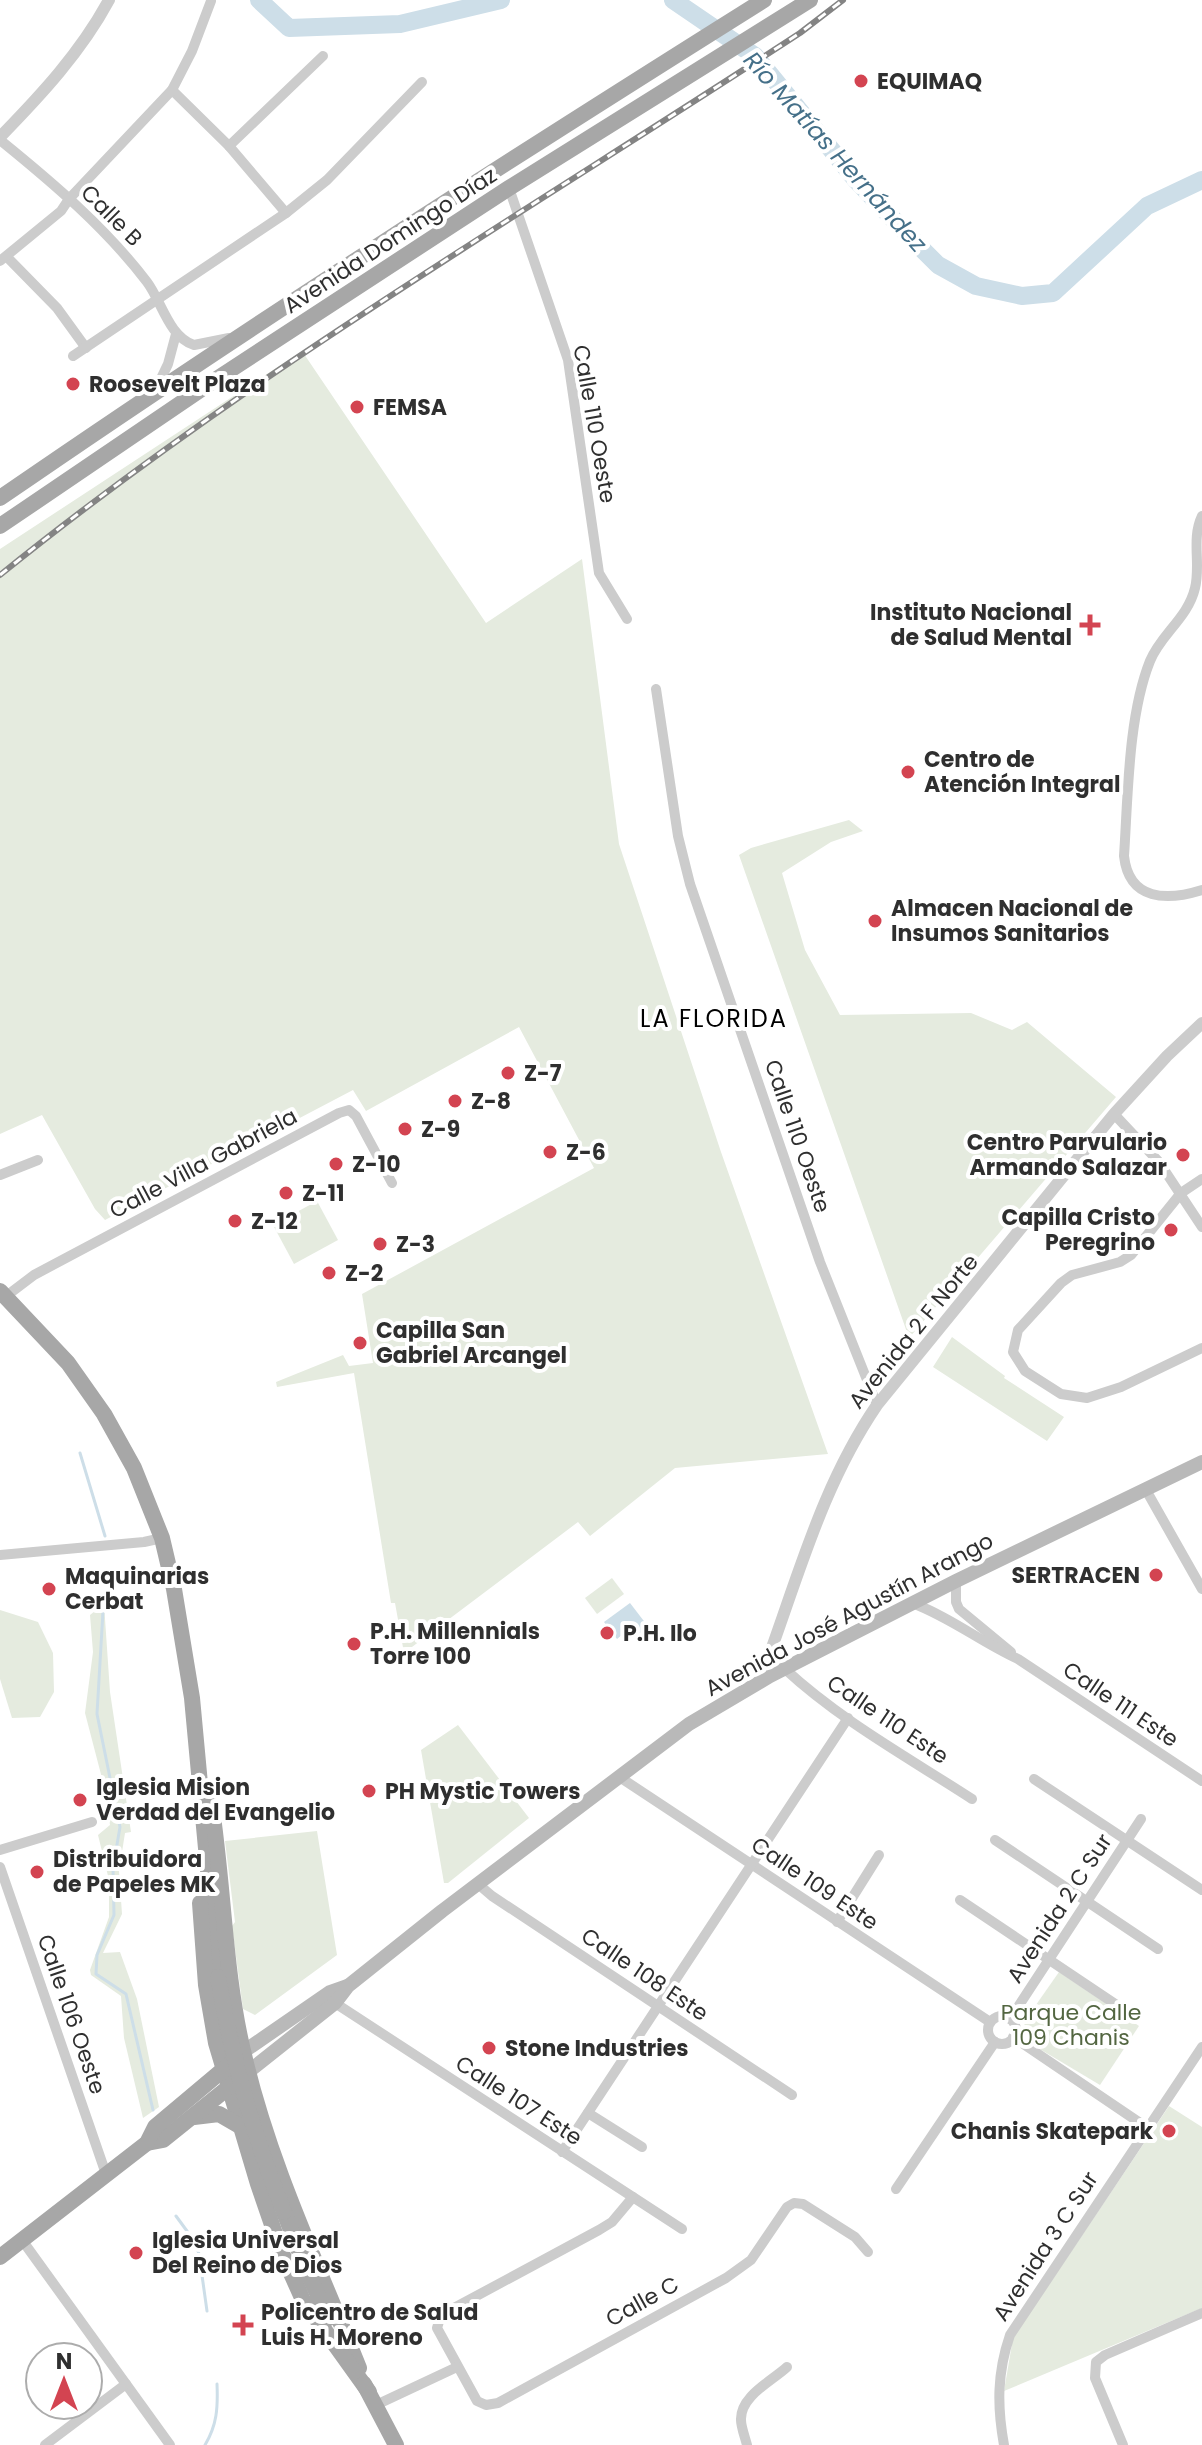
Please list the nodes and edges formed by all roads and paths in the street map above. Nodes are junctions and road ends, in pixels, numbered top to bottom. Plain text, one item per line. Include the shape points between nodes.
1 (109, 0) edge
2 (810, 0) edge
3 (211, 1) edge
4 (757, 4) edge
5 (323, 56) dead end
6 (422, 82) dead end
7 (172, 90) junction
8 (0, 138) edge
9 (229, 146) junction
10 (509, 188) junction
11 (69, 199) junction
12 (286, 213) junction
13 (3, 259) edge
14 (158, 297) junction
15 (176, 334) junction
16 (236, 337) junction
17 (86, 348) junction
18 (73, 356) dead end
19 (155, 392) junction
20 (89, 465) junction
21 (29, 478) junction
22 (0, 491) edge
23 (0, 498) edge
24 (1202, 516) edge
25 (0, 526) edge
26 (0, 540) edge
27 (627, 619) dead end
28 (656, 689) dead end
29 (1202, 890) edge
30 (1202, 1023) edge
31 (1114, 1114) junction
32 (38, 1160) dead end
33 (0, 1175) edge
34 (1202, 1179) edge
35 (392, 1183) dead end
36 (1181, 1193) junction
37 (1202, 1227) edge
38 (2, 1294) edge
39 (1202, 1348) edge
40 (877, 1405) junction
41 (1202, 1462) edge
42 (1146, 1490) junction
43 (162, 1538) junction
44 (0, 1555) edge
45 (956, 1581) junction
46 (1202, 1589) edge
47 (912, 1603) junction
48 (1018, 1659) junction
49 (785, 1669) junction
50 (770, 1676) junction
51 (848, 1718) junction
52 (196, 1747) junction
53 (618, 1776) junction
54 (1034, 1779) dead end
55 (1202, 1781) edge
56 (972, 1799) dead end
57 (1141, 1819) dead end
58 (92, 1822) dead end
59 (995, 1840) dead end
60 (1127, 1841) junction
61 (0, 1850) edge
62 (879, 1855) dead end
63 (753, 1865) junction
64 (0, 1867) edge
65 (478, 1884) junction
66 (1202, 1890) edge
67 (960, 1900) dead end
68 (1087, 1902) junction
69 (837, 1922) junction
70 (1158, 1949) dead end
71 (1049, 1960) junction
72 (348, 1986) junction
73 (335, 2003) junction
74 (658, 2006) junction
75 (1133, 2016) dead end
76 (1010, 2019) junction
77 (990, 2022) junction
78 (1013, 2037) junction
79 (995, 2042) junction
80 (1201, 2051) edge
81 (243, 2052) junction
82 (222, 2070) junction
83 (248, 2072) junction
84 (228, 2089) junction
85 (792, 2095) dead end
86 (588, 2113) junction
87 (189, 2119) junction
88 (238, 2125) junction
89 (1146, 2127) junction
90 (147, 2143) junction
91 (642, 2147) dead end
92 (562, 2152) junction
93 (106, 2174) junction
94 (896, 2189) dead end
95 (633, 2197) junction
96 (682, 2229) dead end
97 (22, 2240) junction
98 (868, 2252) dead end
99 (0, 2257) edge
100 (1202, 2313) edge
101 (457, 2367) junction
102 (787, 2367) dead end
103 (126, 2384) junction
104 (372, 2398) junction
105 (45, 2445) edge
106 (170, 2445) edge
107 (396, 2445) edge
108 (747, 2445) edge
109 (1004, 2445) edge
110 (1123, 2445) edge

1 - 8 street via 77,51
2 - 10 main road, Avenida Domingo Díaz
3 - 7 street
4 - 16 main road, Avenida Domingo Díaz
5 - 9 street
6 - 12 street via 327,180
7 - 9 street
7 - 11 street
8 - 11 street, Calle B
9 - 12 street
10 - 20 main road, Avenida Domingo Díaz
10 - 27 street, Calle 110 Oeste via 568,360 599,573
11 - 13 street
11 - 14 street, Calle B via 121,249
12 - 14 street
13 - 17 street via 57,308
14 - 15 street, Calle B
14 - 17 street
15 - 16 street via 194,345
15 - 19 street
16 - 19 main road, Avenida Domingo Díaz
17 - 18 street
19 - 21 main road, Avenida Domingo Díaz
20 - 25 main road, Avenida Domingo Díaz
20 - 26 main road
21 - 22 main road
21 - 23 main road, Avenida Domingo Díaz
24 - 29 street via 1196,530 1195,588 1182,618 1157,648 1142,687 1124,856 1125,871 1147,893 1174,897
28 - 40 street, Calle 110 Oeste via 690,884 820,1262
30 - 31 street, Avenida 2 F Norte
31 - 36 street
31 - 40 street, Avenida 2 F Norte
32 - 33 street
34 - 36 street
35 - 38 street, Calle Villa Gabriela via 349,1110
36 - 37 street
36 - 39 street via 1131,1255 1061,1283 1018,1330 1013,1352 1025,1371 1061,1394 1087,1398
38 - 43 main road via 68,1363 104,1414 134,1468
40 - 50 street, Avenida 2 F Norte via 852,1441 827,1494 770,1653
41 - 42 main road, Avenida José Agustín Arango
42 - 45 main road, Avenida José Agustín Arango
42 - 46 street
43 - 44 street
43 - 52 main road via 185,1650
45 - 47 main road, Avenida José Agustín Arango
45 - 48 street, Calle 111 Este via 959,1609
47 - 48 street, Calle 111 Este
47 - 49 main road, Avenida José Agustín Arango
48 - 55 street, Calle 111 Este
49 - 50 main road, Avenida José Agustín Arango
49 - 51 street, Calle 110 Este
50 - 53 main road, Avenida José Agustín Arango via 689,1724
51 - 56 street, Calle 110 Este
51 - 63 street
52 - 81 main road via 208,1777
52 - 82 main road via 191,1778 206,1985
52 - 104 main road, bridge via 218,1977 243,2097 308,2274
53 - 63 street, Calle 109 Este
53 - 65 main road, Avenida José Agustín Arango
54 - 60 street
57 - 60 street, Avenida 2 C Sur
58 - 61 street
59 - 68 street
60 - 66 street
60 - 68 street, Avenida 2 C Sur
62 - 69 street
63 - 69 street, Calle 109 Este
63 - 74 street
64 - 93 street, Calle 106 Oeste
65 - 72 main road, Avenida José Agustín Arango
65 - 74 street, Calle 108 Este
67 - 71 street
68 - 70 street
68 - 71 street, Avenida 2 C Sur
69 - 77 street, Calle 109 Este
71 - 75 street
71 - 76 street, Avenida 2 C Sur
72 - 73 main road, Avenida José Agustín Arango
72 - 81 main road, Avenida José Agustín Arango via 330,1992
73 - 83 main road, Avenida José Agustín Arango
73 - 92 street, Calle 107 Este
74 - 85 street, Calle 108 Este
74 - 86 street
76 - 77 street via 1002,2016
76 - 78 street
77 - 79 street via 988,2031
78 - 79 street via 1007,2043
78 - 89 street
79 - 94 street
80 - 89 street, Avenida 3 C Sur
81 - 82 main road
81 - 83 main road
82 - 84 main road
82 - 90 main road via 155,2127
83 - 84 main road
83 - 104 main road via 279,2171
84 - 87 main road
84 - 88 main road
86 - 91 street
86 - 92 street
87 - 88 main road via 219,2114
87 - 90 main road via 163,2140
88 - 104 main road via 303,2300
89 - 109 street, Avenida 3 C Sur via 1010,2335 998,2382
90 - 93 main road
92 - 95 street, Calle 107 Este
93 - 97 main road
95 - 96 street, Calle 107 Este
95 - 101 street via 599,2230 441,2315 437,2328
97 - 99 main road
97 - 103 street
98 - 101 street, Calle C via 855,2237 794,2203 751,2260 726,2278 498,2403 477,2401
100 - 110 street via 1096,2362 1095,2378
101 - 104 street
102 - 108 street via 744,2406
103 - 105 street
103 - 106 street
104 - 107 main road

